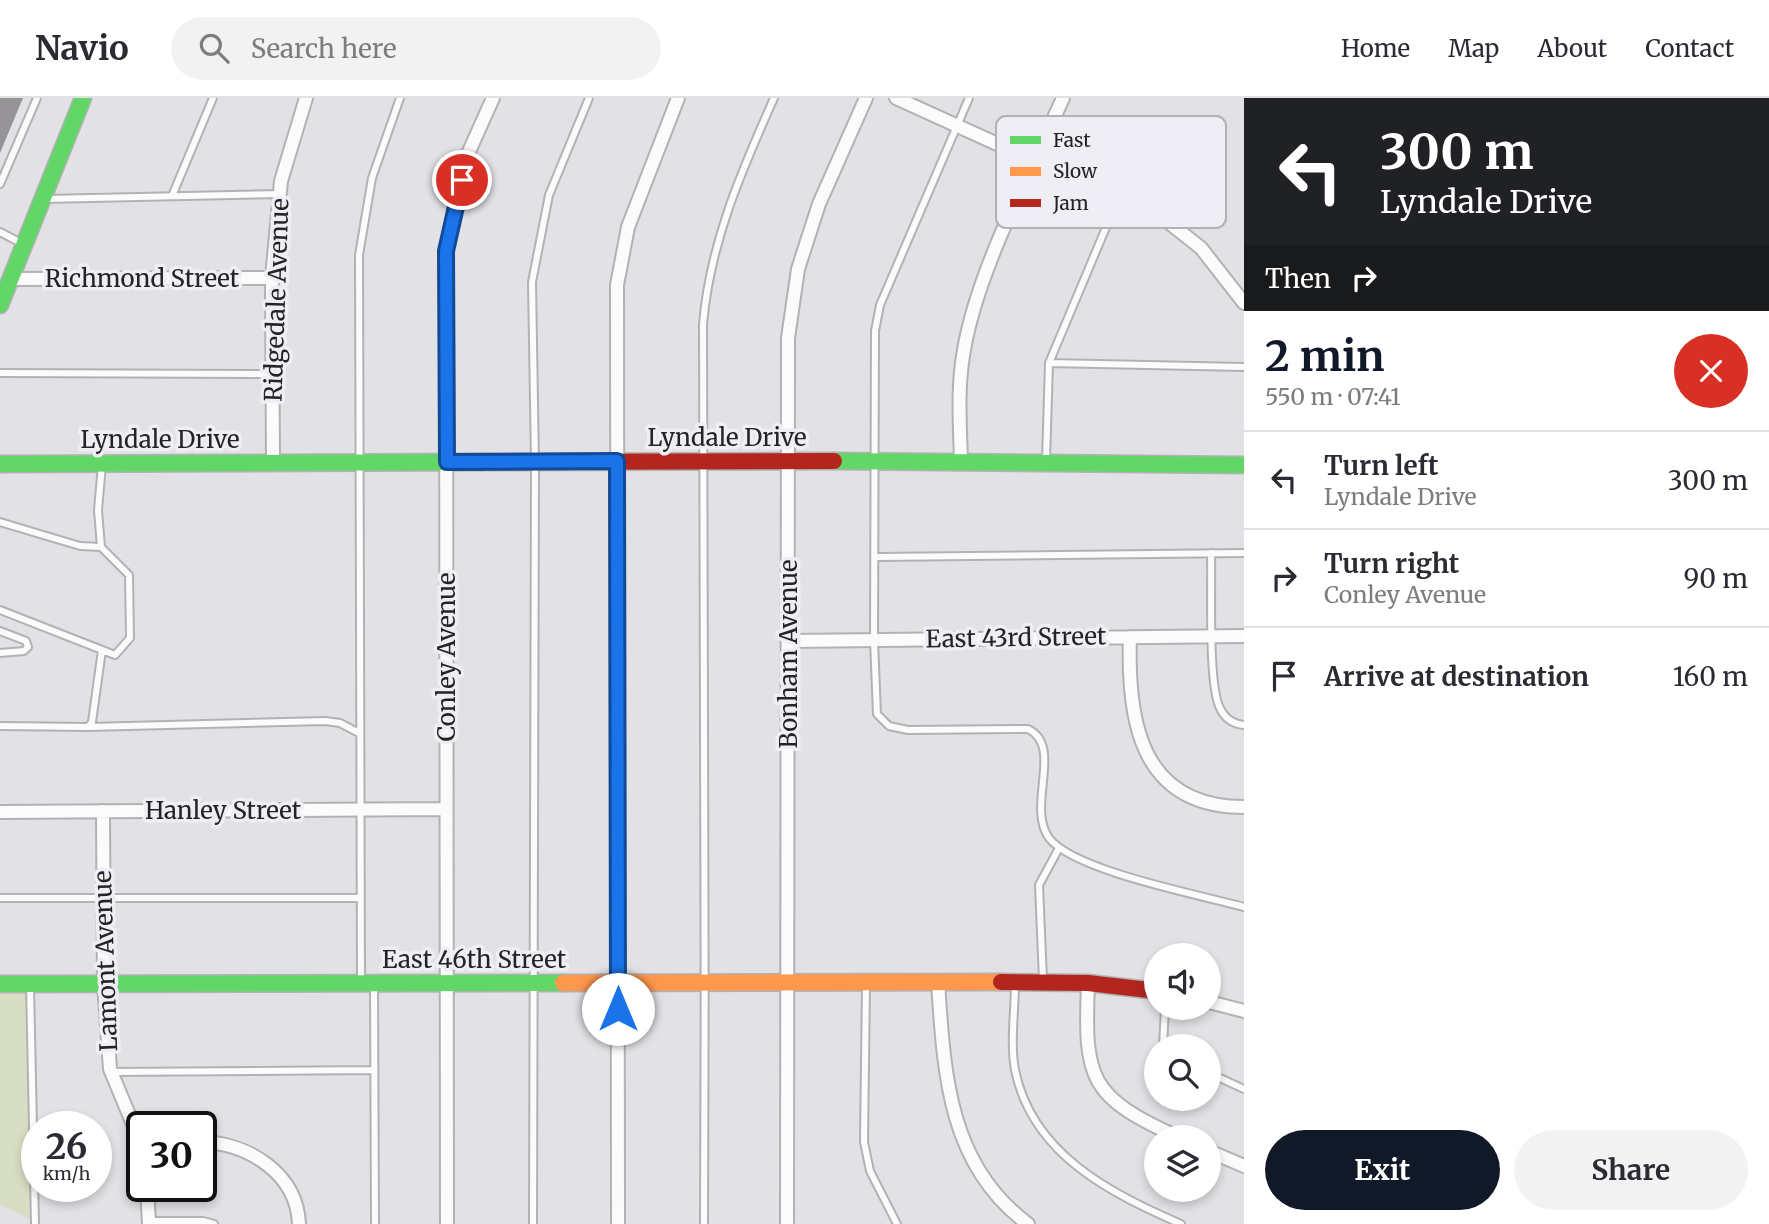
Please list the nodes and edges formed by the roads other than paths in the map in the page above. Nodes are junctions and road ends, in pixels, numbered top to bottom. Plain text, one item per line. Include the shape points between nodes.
1 (37, 98) edge
2 (83, 98) edge
3 (213, 98) edge
4 (306, 98) edge
5 (400, 98) edge
6 (493, 98) edge
7 (589, 98) edge
8 (678, 98) edge
9 (774, 98) edge
10 (866, 98) edge
11 (896, 98) edge
12 (969, 98) edge
13 (1063, 98) edge
14 (1055, 116) edge
15 (957, 125) junction
16 (996, 142) edge
17 (0, 184) edge
18 (280, 194) junction
19 (172, 196) junction
20 (43, 199) junction
21 (1006, 228) edge
22 (1105, 228) edge
23 (1175, 228) edge
24 (0, 232) edge
25 (25, 244) junction
26 (272, 278) junction
27 (11, 279) junction
28 (1244, 303) edge
29 (0, 305) edge
30 (1049, 363) junction
31 (1244, 367) edge
32 (0, 373) edge
33 (272, 374) junction
34 (617, 461) junction
35 (703, 461) junction
36 (789, 461) junction
37 (876, 461) junction
38 (447, 462) junction
39 (535, 462) junction
40 (961, 462) junction
41 (102, 463) junction
42 (273, 463) junction
43 (360, 463) junction
44 (1046, 463) junction
45 (0, 464) edge
46 (1244, 465) edge
47 (0, 522) edge
48 (102, 547) junction
49 (1210, 553) junction
50 (1244, 553) edge
51 (877, 557) junction
52 (0, 610) edge
53 (0, 631) edge
54 (1244, 636) edge
55 (1130, 637) junction
56 (1213, 637) junction
57 (874, 640) junction
58 (789, 641) junction
59 (102, 650) junction
60 (0, 653) edge
61 (1244, 725) edge
62 (0, 726) edge
63 (88, 727) junction
64 (359, 733) junction
65 (1244, 807) edge
66 (358, 809) junction
67 (446, 809) junction
68 (103, 811) junction
69 (0, 812) edge
70 (1059, 848) junction
71 (104, 896) junction
72 (0, 898) edge
73 (359, 898) junction
74 (1244, 907) edge
75 (618, 982) junction
76 (706, 982) junction
77 (789, 982) junction
78 (866, 982) junction
79 (938, 982) junction
80 (1015, 982) junction
81 (1043, 982) junction
82 (367, 983) junction
83 (446, 983) junction
84 (533, 983) junction
85 (1088, 983) junction
86 (0, 984) edge
87 (30, 984) junction
88 (104, 984) junction
89 (1144, 989) edge
90 (1221, 1005) edge
91 (1244, 1012) edge
92 (374, 1070) junction
93 (111, 1072) junction
94 (1221, 1078) edge
95 (1244, 1089) edge
96 (127, 1111) edge
97 (1153, 1125) edge
98 (217, 1145) edge
99 (1221, 1156) edge
100 (1244, 1166) edge
101 (148, 1202) edge
102 (149, 1222) edge
103 (35, 1224) edge
104 (214, 1224) edge
105 (299, 1224) edge
106 (374, 1224) edge
107 (447, 1224) edge
108 (533, 1224) edge
109 (618, 1224) edge
110 (704, 1224) edge
111 (788, 1224) edge
112 (897, 1224) edge
113 (1028, 1224) edge
114 (1181, 1224) edge

1 - 17 lane
2 - 20 street
3 - 19 lane
4 - 18 street, Ridgedale Avenue
5 - 43 lane via 372,178 360,245
6 - 38 street, Conley Avenue via 467,156 446,251
7 - 39 lane via 553,184 535,260
8 - 34 street via 628,226 617,285
9 - 35 lane via 730,201 710,269 703,324
10 - 36 street, Bonham Avenue via 819,204 798,269 788,338
11 - 15 street
12 - 15 lane
13 - 14 street
15 - 16 street
15 - 37 lane via 880,305 875,331
18 - 19 lane
18 - 26 street, Ridgedale Avenue
19 - 20 lane
20 - 25 street
21 - 40 street via 966,338 960,382
22 - 30 lane
23 - 28 street via 1220,268
24 - 25 lane
25 - 27 street
26 - 27 street, Richmond Street
26 - 33 street, Ridgedale Avenue
27 - 29 street
30 - 31 lane
30 - 44 lane
32 - 33 lane
33 - 42 street, Ridgedale Avenue
34 - 35 street, Lyndale Drive
34 - 39 street, Lyndale Drive
34 - 75 street
35 - 36 street, Lyndale Drive
35 - 76 lane
36 - 37 street, Lyndale Drive
36 - 58 street, Bonham Avenue
37 - 40 street, Lyndale Drive
37 - 51 lane
38 - 39 street, Lyndale Drive
38 - 43 street, Lyndale Drive
38 - 67 street, Conley Avenue
39 - 84 lane
40 - 44 street, Lyndale Drive
41 - 42 street, Lyndale Drive
41 - 45 street, Lyndale Drive
41 - 48 lane via 98,510
42 - 43 street, Lyndale Drive
43 - 64 lane
44 - 46 street, Lyndale Drive
47 - 48 lane via 80,546
48 - 59 lane via 129,575 130,638 115,655
49 - 50 lane
49 - 51 lane
49 - 56 lane
51 - 57 lane
52 - 59 lane
53 - 60 lane via 26,641 29,647
54 - 56 street, East 43rd Street
55 - 56 street, East 43rd Street
55 - 57 street, East 43rd Street
55 - 65 street via 1131,709 1150,760 1192,796 1222,806
56 - 61 lane via 1218,703 1228,719
57 - 58 street, East 43rd Street
57 - 70 lane via 875,708 889,726 917,731 1028,729 1037,734 1045,749 1042,823
58 - 77 street, Bonham Avenue
59 - 63 lane
62 - 63 lane
63 - 64 lane via 325,720
64 - 66 lane
66 - 67 street, Hanley Street
66 - 68 street, Hanley Street
66 - 73 lane
67 - 83 street, Conley Avenue
68 - 69 street, Hanley Street
68 - 71 street, Lamont Avenue
70 - 74 lane via 1104,868
70 - 81 lane via 1039,885
71 - 72 lane
71 - 73 lane
71 - 88 street, Lamont Avenue
73 - 82 lane
75 - 76 street, East 46th Street
75 - 84 street, East 46th Street
75 - 109 street
76 - 77 street, East 46th Street
76 - 110 lane
77 - 78 street, East 46th Street
77 - 111 street, Bonham Avenue
78 - 79 street, East 46th Street
78 - 112 lane via 864,1142 870,1171
79 - 80 street, East 46th Street
79 - 113 street via 947,1086 963,1145 989,1186
80 - 81 street, East 46th Street
80 - 114 lane via 1015,1069 1043,1134 1113,1193
81 - 85 street, East 46th Street
82 - 83 street, East 46th Street
82 - 88 street, East 46th Street
82 - 92 lane
83 - 84 street, East 46th Street
83 - 107 street, Conley Avenue
84 - 108 lane
85 - 89 street, East 46th Street
85 - 97 street via 1090,1062 1103,1091 1126,1112
86 - 87 street, East 46th Street
87 - 88 street, East 46th Street
87 - 103 lane
88 - 93 street, Lamont Avenue
90 - 91 street
92 - 93 lane
92 - 106 lane
93 - 96 street, Lamont Avenue
94 - 95 lane
98 - 105 street via 240,1149 272,1168 295,1197
99 - 100 street
101 - 102 street
102 - 104 lane

